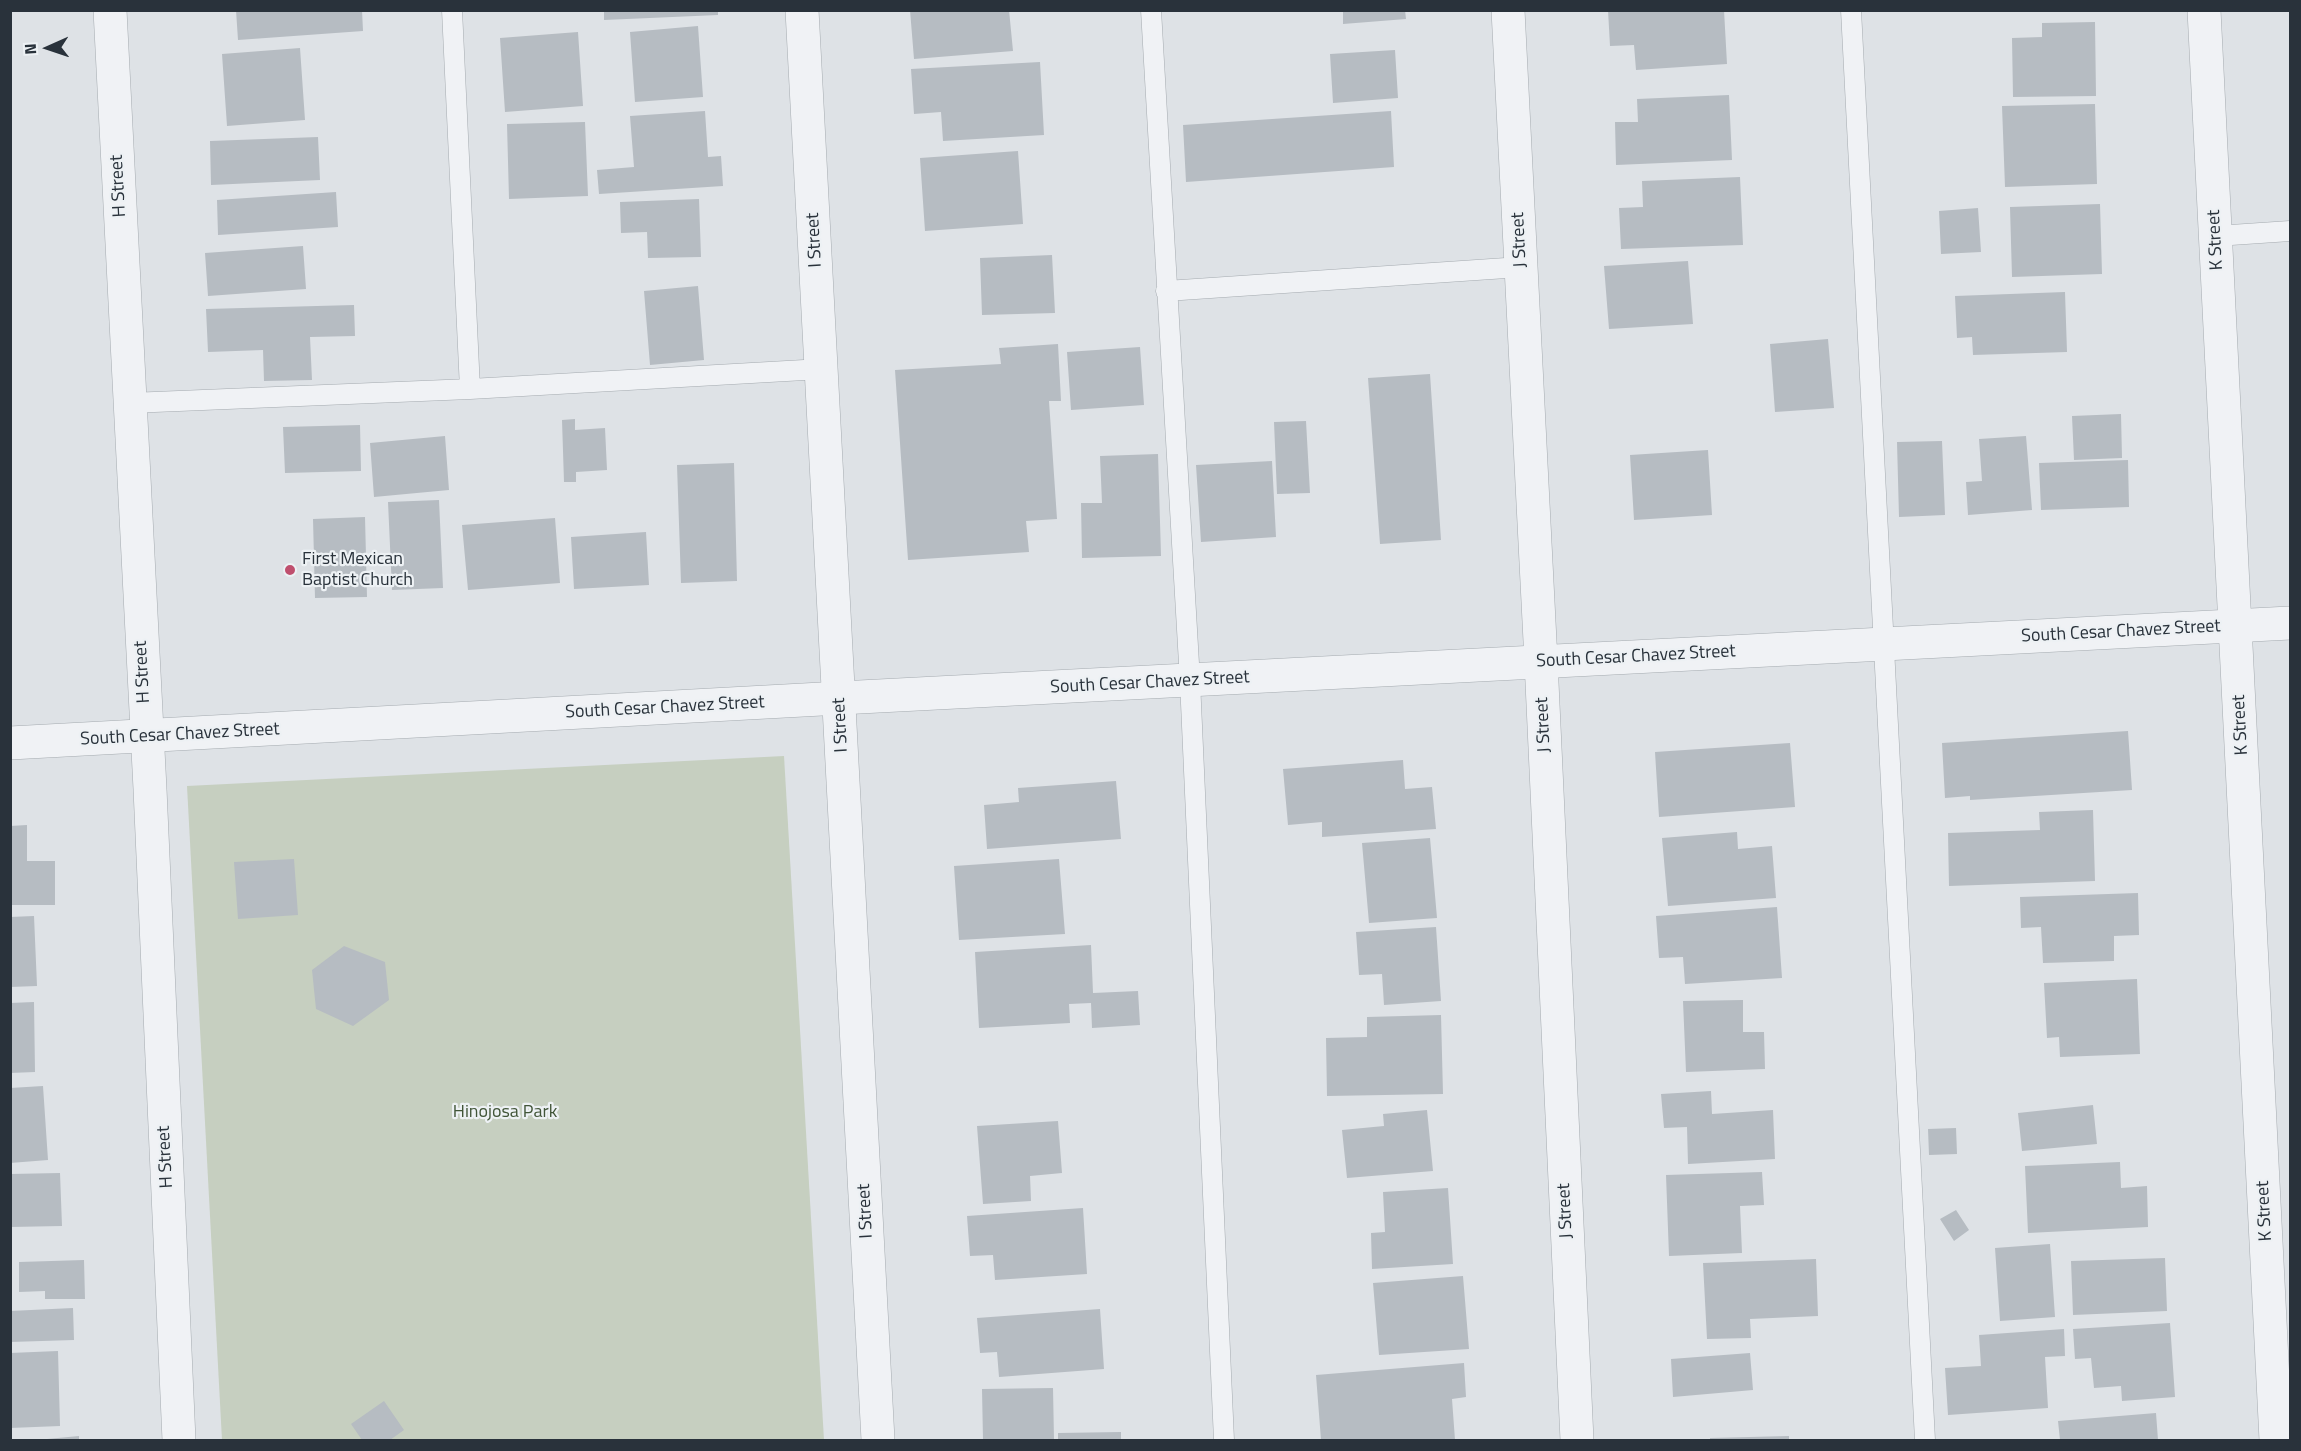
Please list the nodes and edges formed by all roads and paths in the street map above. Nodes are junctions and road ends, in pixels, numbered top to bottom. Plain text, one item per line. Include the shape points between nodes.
1 (110, 10) edge
2 (452, 10) edge
3 (802, 10) edge
4 (1150, 10) edge
5 (1508, 10) edge
6 (1851, 10) edge
7 (2204, 10) edge
8 (2290, 231) edge
9 (2216, 236) junction
10 (1521, 267) junction
11 (1166, 291) junction
12 (822, 369) junction
13 (470, 389) junction
14 (130, 403) junction
15 (2290, 623) edge
16 (2236, 626) junction
17 (1883, 644) junction
18 (1541, 661) junction
19 (1190, 681) junction
20 (840, 698) junction
21 (147, 737) junction
22 (10, 743) edge
23 (2280, 1305) edge
24 (179, 1440) edge
25 (878, 1440) edge
26 (1224, 1440) edge
27 (1577, 1440) edge
28 (1925, 1440) edge
29 (2276, 1440) edge

1 - 14 street, H Street
2 - 13 lane
3 - 12 street, I Street
4 - 11 lane
5 - 10 street, J Street
6 - 17 lane
7 - 9 street, K Street
8 - 9 lane
9 - 16 street, K Street
10 - 11 lane
10 - 18 street, J Street
11 - 19 lane
12 - 13 lane
12 - 20 street, I Street
13 - 14 lane
14 - 21 street, H Street
15 - 16 street, South Cesar Chavez Street
16 - 17 street, South Cesar Chavez Street
16 - 23 street, K Street
17 - 18 street, South Cesar Chavez Street
17 - 28 lane
18 - 19 street, South Cesar Chavez Street
18 - 27 street, J Street
19 - 20 street, South Cesar Chavez Street
19 - 26 lane
20 - 21 street, South Cesar Chavez Street
20 - 25 street, I Street
21 - 22 street, South Cesar Chavez Street
21 - 24 street, H Street
23 - 29 street, K Street

